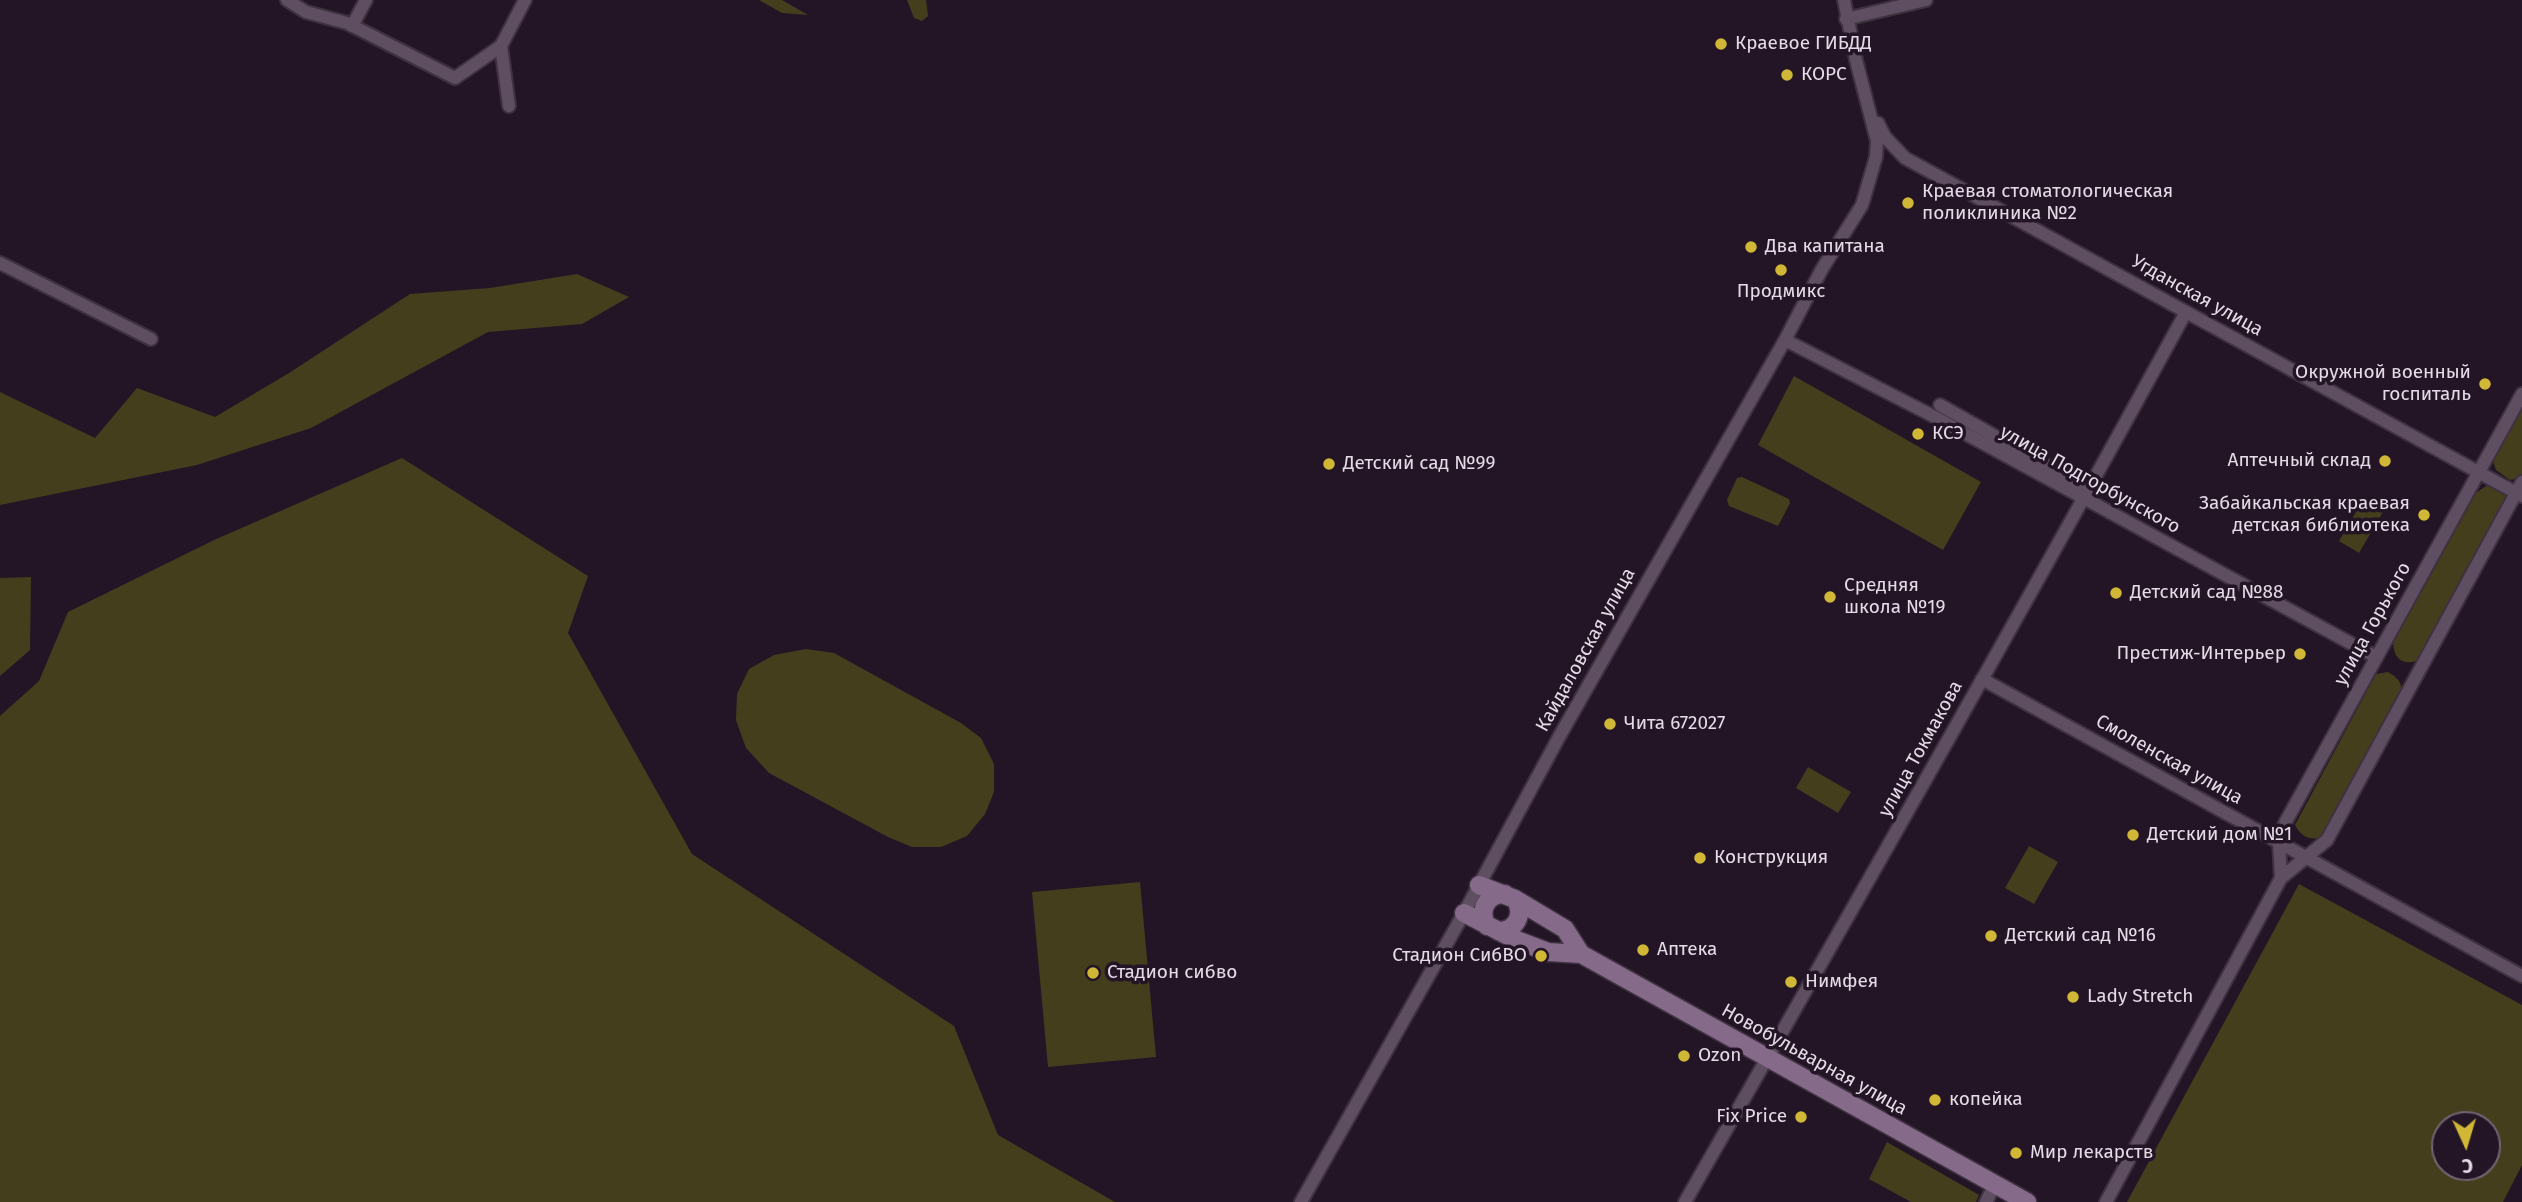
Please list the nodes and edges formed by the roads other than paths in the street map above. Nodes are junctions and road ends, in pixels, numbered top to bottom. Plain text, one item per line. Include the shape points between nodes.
1 (287, 0) edge
2 (366, 0) edge
3 (525, 0) edge
4 (1844, 0) edge
5 (1926, 0) edge
6 (1846, 19) junction
7 (352, 26) junction
8 (501, 46) junction
9 (509, 106) dead end
10 (1871, 111) junction
11 (0, 263) edge
12 (2186, 312) junction
13 (151, 340) dead end
14 (1785, 340) junction
15 (2522, 394) edge
16 (1940, 405) dead end
17 (2479, 472) junction
18 (2520, 490) edge
19 (2084, 499) junction
20 (2376, 657) junction
21 (1982, 680) junction
22 (2279, 842) junction
23 (2307, 858) junction
24 (2281, 878) junction
25 (1479, 885) junction
26 (1510, 896) junction
27 (1464, 914) junction
28 (1493, 928) junction
29 (1581, 954) junction
30 (2522, 976) edge
31 (1768, 1058) junction
32 (1995, 1184) junction
33 (1301, 1202) edge
34 (1685, 1202) edge
35 (1986, 1202) edge
36 (2027, 1202) edge
37 (2106, 1202) edge

1 - 7 street via 306,12
2 - 7 street
3 - 8 street
4 - 6 street
5 - 6 street
6 - 10 street
7 - 8 street via 455,78
8 - 9 street
10 - 12 street, Угданская улица via 1885,137 1905,158
10 - 14 street, Кайдаловская улица via 1876,157 1862,205 1815,280
11 - 13 street
12 - 17 street, Угданская улица
12 - 19 street, улица Токмакова
14 - 19 street, улица Подгорбунского
14 - 25 street, Кайдаловская улица
15 - 17 street, улица Горького
16 - 19 street via 2076,482
17 - 18 street, Угданская улица
17 - 20 street, улица Горького
18 - 23 street via 2328,840
19 - 20 street, улица Подгорбунского
19 - 21 street, улица Токмакова
20 - 22 street, улица Горького via 2285,823
21 - 22 street, Смоленская улица
21 - 31 street, улица Токмакова
22 - 23 street, Смоленская улица
22 - 24 street, улица Горького
23 - 24 street
23 - 30 street, Смоленская улица
24 - 37 street
25 - 26 street
25 - 27 street, Кайдаловская улица
26 - 28 street via 1493,896 1484,907 1483,914
26 - 28 street via 1520,911 1519,918 1510,929
26 - 29 street via 1565,929
27 - 28 street
27 - 33 street, Кайдаловская улица
28 - 29 street via 1548,952
29 - 31 street, Новобульварная улица
31 - 32 street, Новобульварная улица
31 - 34 street, улица Токмакова
32 - 35 street
32 - 36 street, Новобульварная улица

